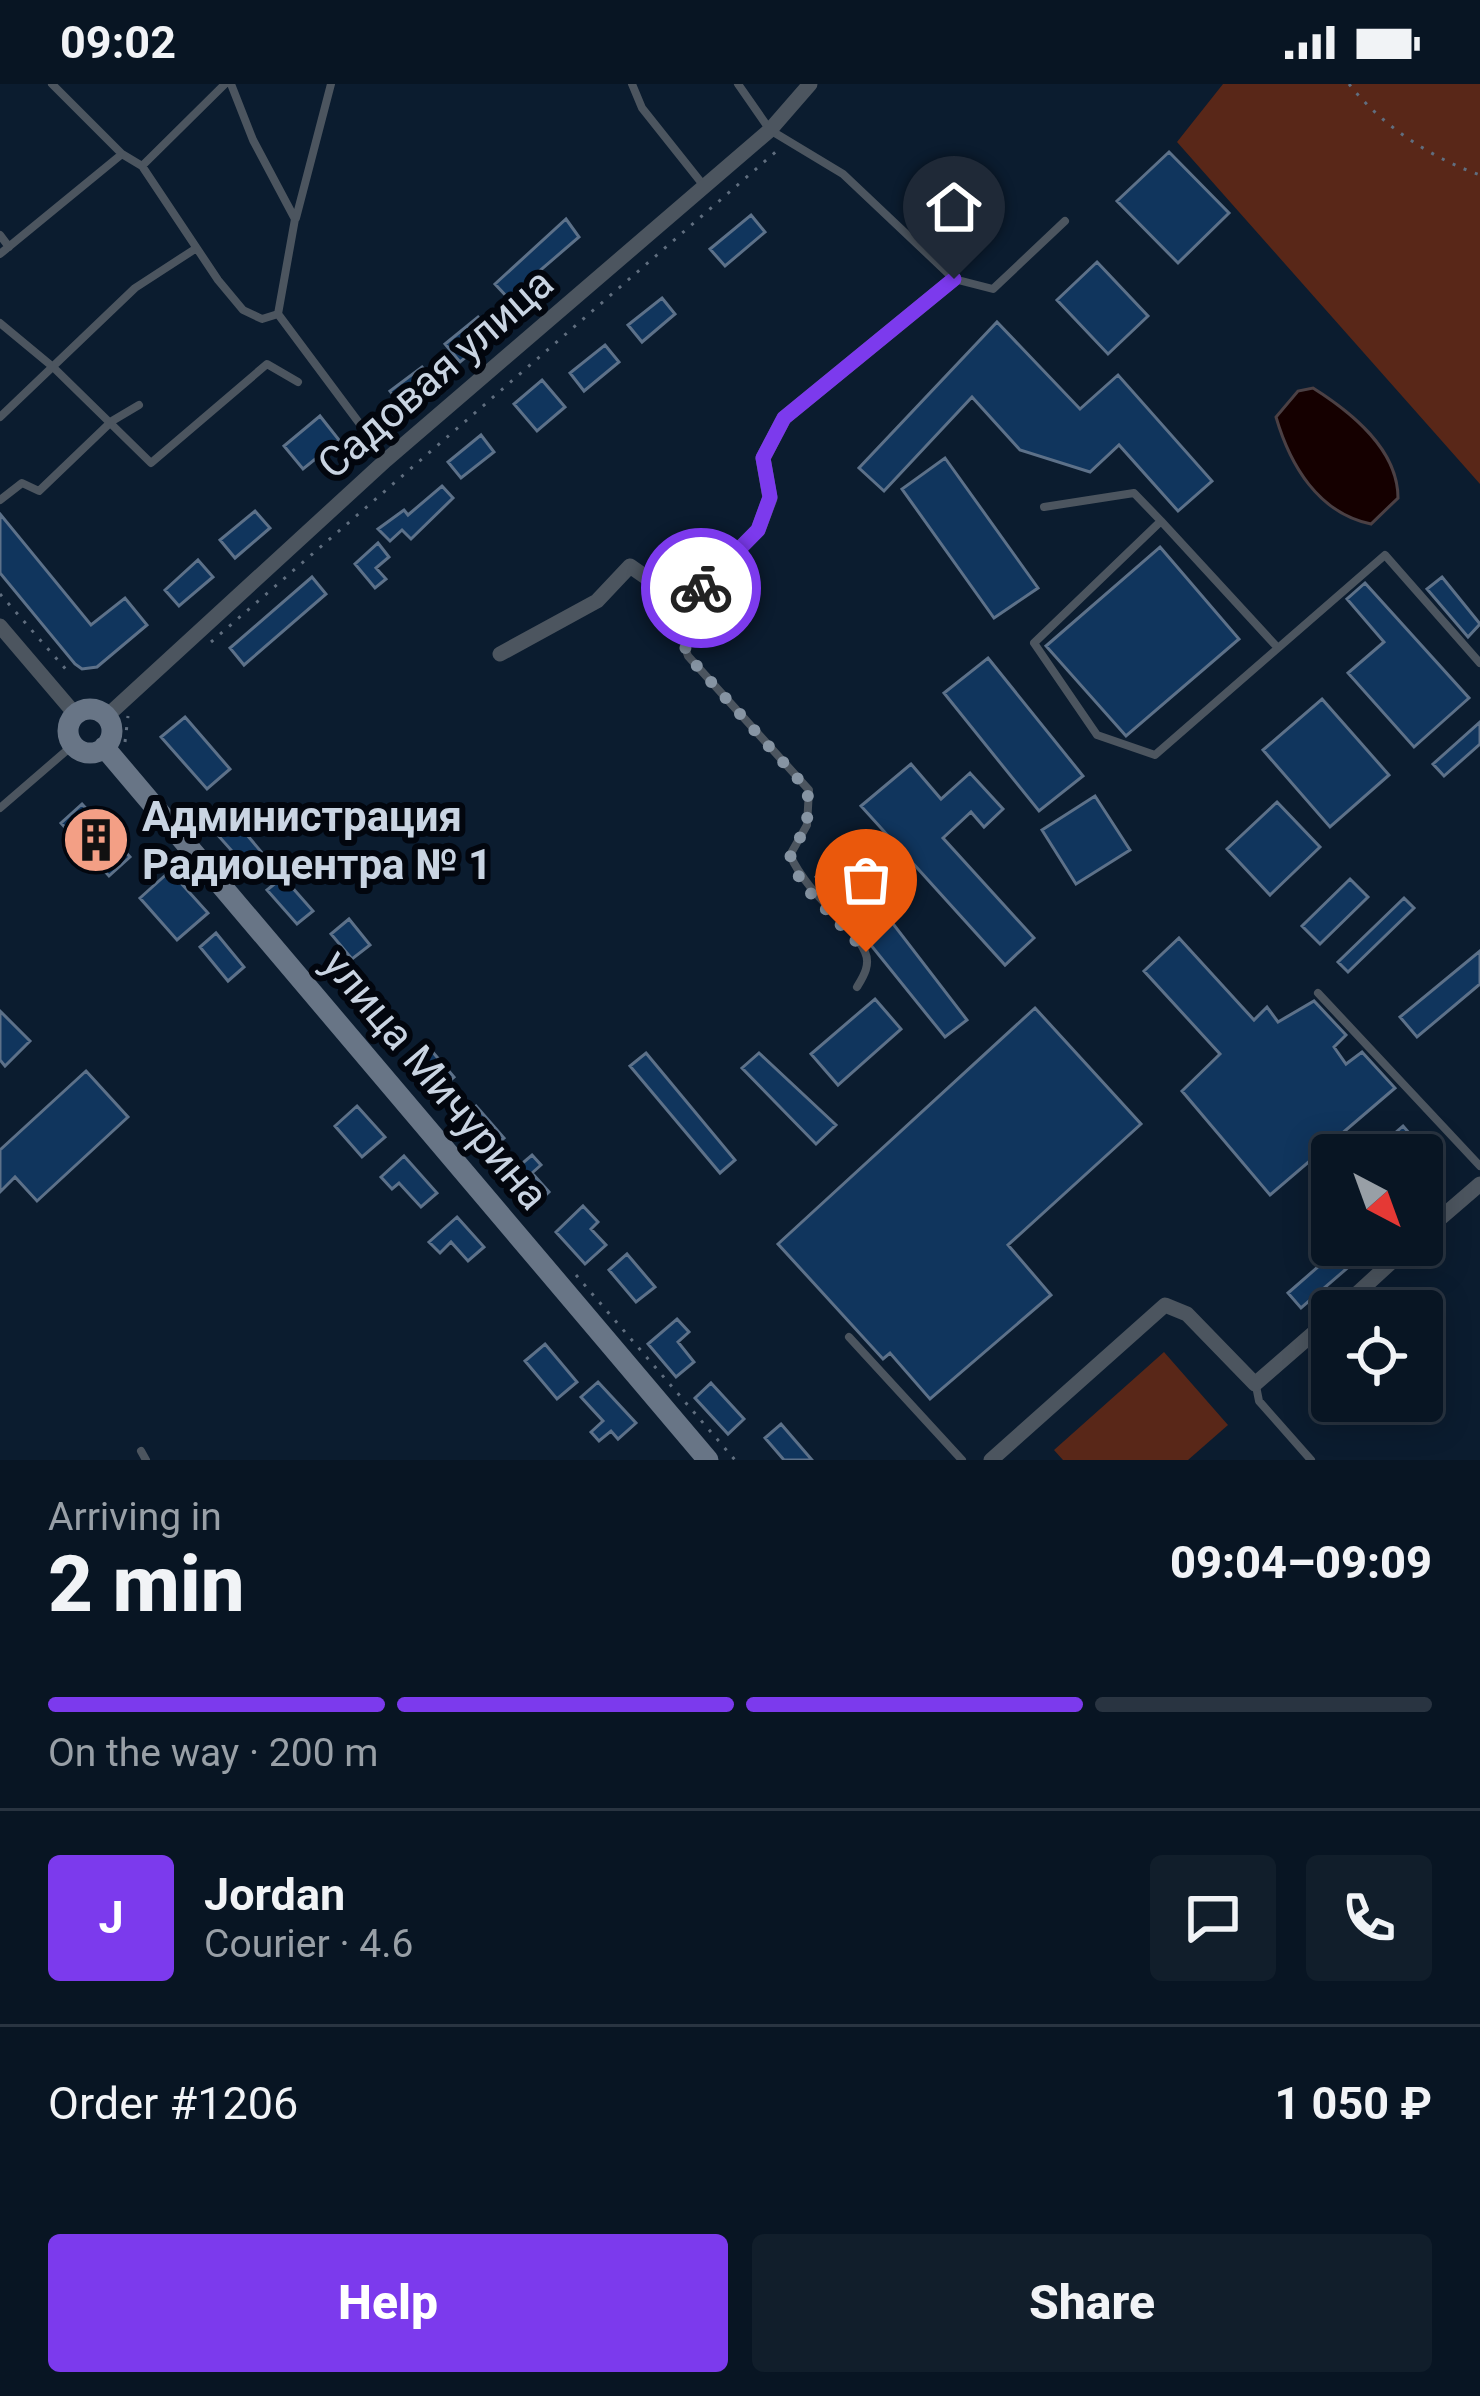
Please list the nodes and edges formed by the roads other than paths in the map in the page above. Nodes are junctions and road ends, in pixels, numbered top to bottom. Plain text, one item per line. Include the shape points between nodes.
1 (52, 84) edge
2 (228, 84) edge
3 (331, 84) edge
4 (632, 84) edge
5 (738, 84) edge
6 (810, 84) edge
7 (770, 130) junction
8 (122, 154) junction
9 (142, 166) junction
10 (705, 188) junction
11 (296, 219) junction
12 (1065, 221) dead end
13 (0, 235) edge
14 (9, 247) junction
15 (195, 250) junction
16 (0, 254) edge
17 (954, 279) junction
18 (278, 314) junction
19 (0, 323) edge
20 (53, 367) junction
21 (298, 382) dead end
22 (139, 405) dead end
23 (0, 418) edge
24 (112, 421) junction
25 (386, 460) junction
26 (0, 500) edge
27 (1044, 507) dead end
28 (1162, 521) junction
29 (701, 587) junction
30 (0, 626) edge
31 (1278, 648) junction
32 (500, 654) dead end
33 (1480, 664) edge
34 (75, 714) junction
35 (118, 715) junction
36 (73, 745) junction
37 (114, 748) junction
38 (0, 808) edge
39 (856, 987) dead end
40 (1318, 993) dead end
41 (1480, 1166) edge
42 (1480, 1184) edge
43 (1443, 1216) edge
44 (1387, 1266) edge
45 (1361, 1290) edge
46 (1311, 1335) edge
47 (849, 1337) dead end
48 (1255, 1384) junction
49 (708, 1460) edge
50 (962, 1460) edge
51 (991, 1460) edge
52 (1311, 1460) edge

1 - 8 lane
2 - 9 lane
2 - 11 lane
3 - 11 lane
4 - 10 lane
5 - 7 lane
6 - 7 street, Садовая улица
7 - 10 street, Садовая улица
7 - 17 lane via 843,174
8 - 9 lane
8 - 14 lane
9 - 15 lane
10 - 25 street, Садовая улица
11 - 18 lane
12 - 17 lane via 993,289
13 - 14 lane
14 - 16 lane
15 - 18 lane via 244,310 262,319
15 - 20 lane via 135,288
17 - 29 street via 784,418 763,458 770,497 758,530
18 - 25 lane
19 - 20 lane
20 - 23 lane
20 - 24 lane
21 - 24 lane via 267,364 151,463
22 - 24 lane
24 - 26 lane via 39,491 22,483
25 - 35 street, Садовая улица
27 - 28 lane via 1134,493
28 - 31 lane
28 - 31 lane via 1034,643 1097,735 1155,755
29 - 32 street via 663,589 630,566 596,601
29 - 39 lane via 681,634 688,656 808,790 807,825 790,855 802,884 866,952
30 - 34 street
31 - 33 lane via 1385,555
34 - 35 street
34 - 36 street via 68,729
35 - 37 street
36 - 37 street via 88,753
36 - 38 lane
37 - 49 street, улица Мичурина
40 - 41 lane
42 - 43 street
44 - 45 street
46 - 48 street
47 - 50 lane
48 - 51 street via 1187,1314 1166,1305
48 - 52 lane via 1258,1401

